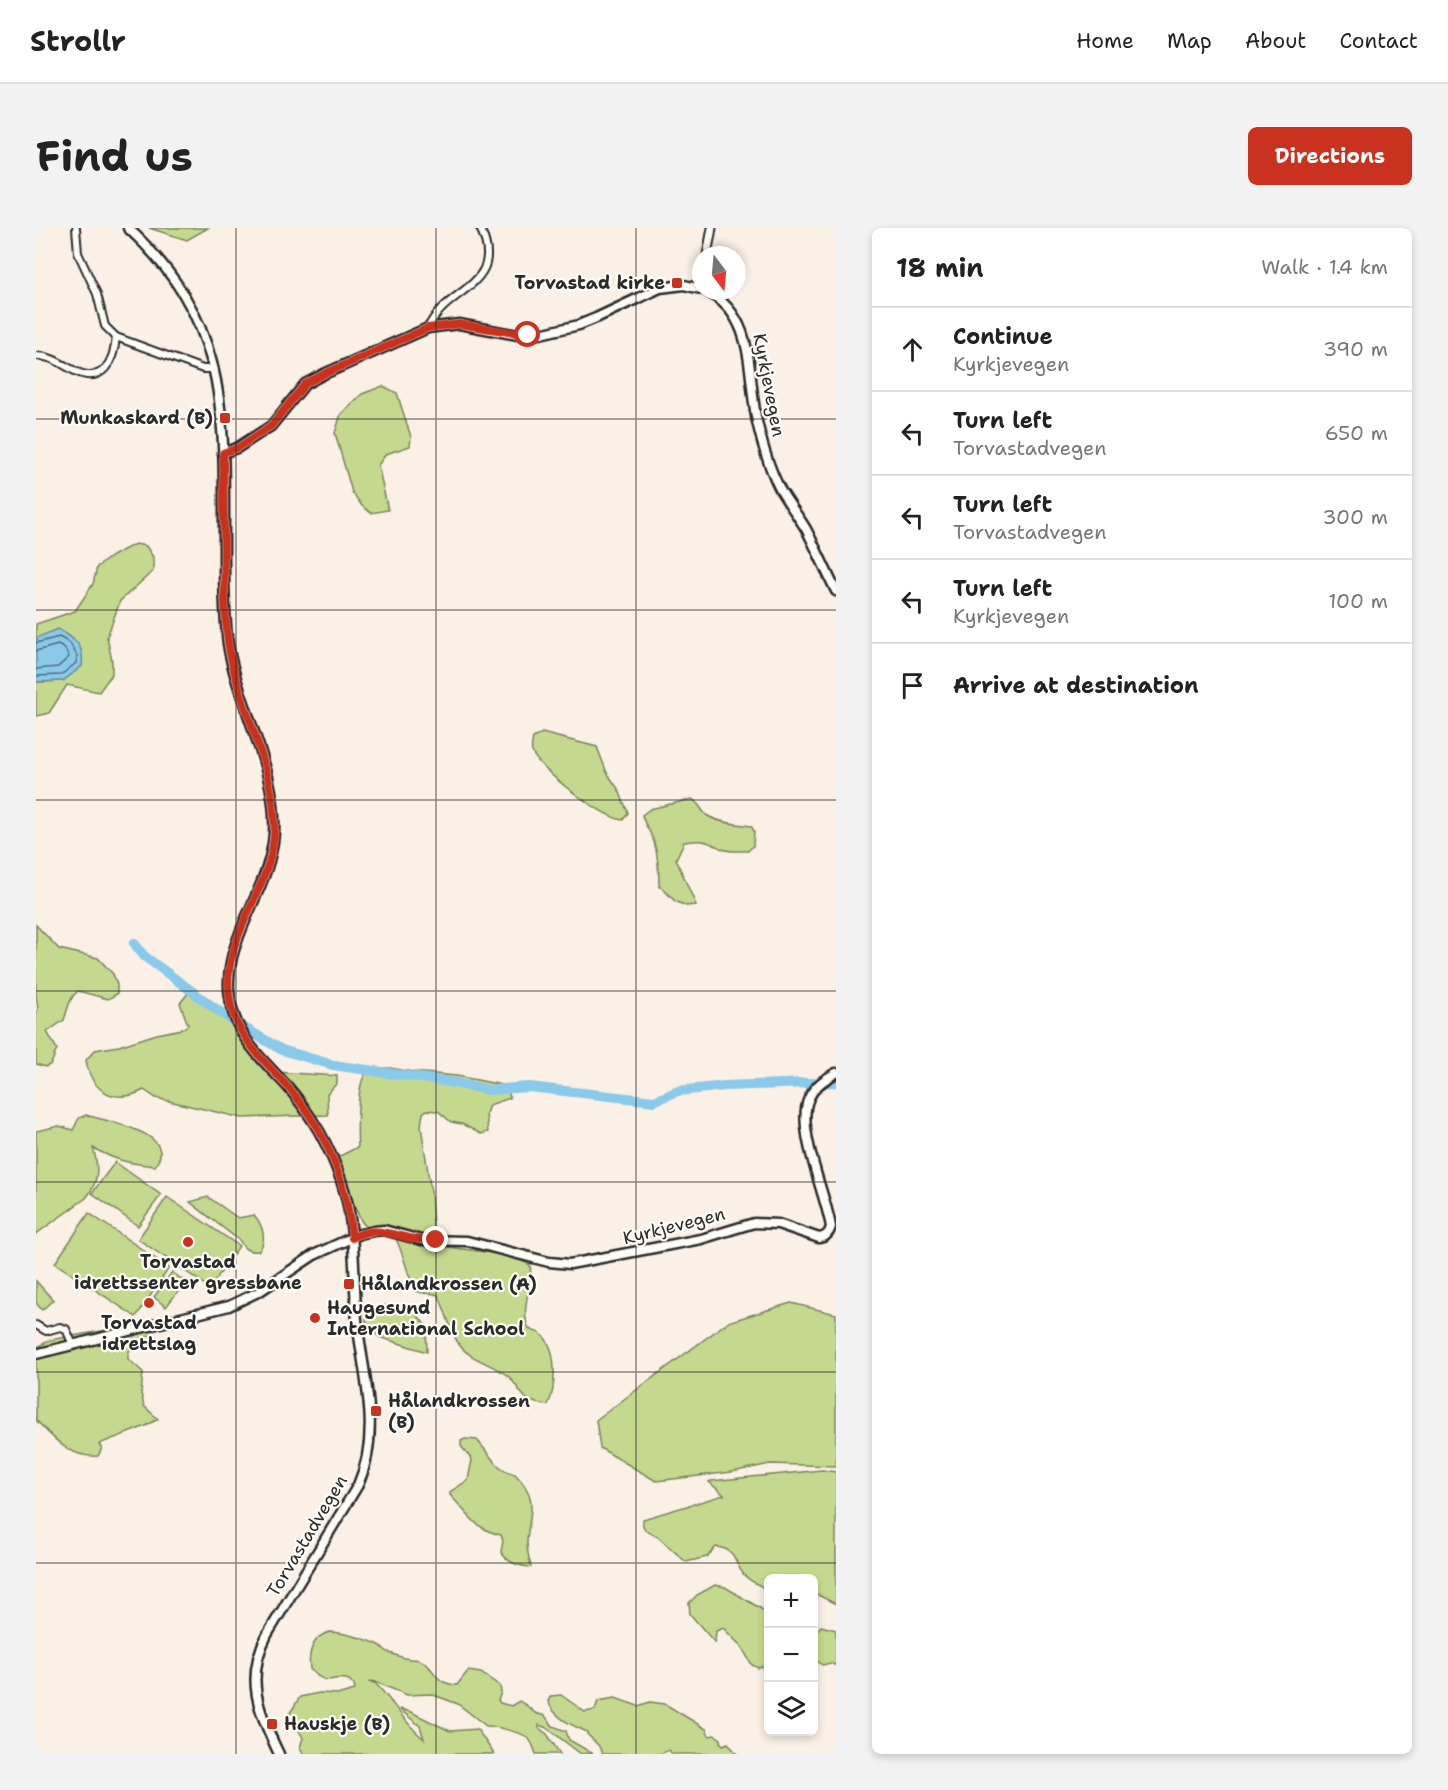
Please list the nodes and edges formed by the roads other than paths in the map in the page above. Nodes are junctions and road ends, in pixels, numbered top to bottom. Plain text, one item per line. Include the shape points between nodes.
1 (76, 228) edge
2 (128, 228) edge
3 (480, 228) edge
4 (712, 228) edge
5 (708, 246) edge
6 (692, 286) edge
7 (722, 300) edge
8 (428, 328) junction
9 (116, 337) junction
10 (36, 356) edge
11 (215, 369) junction
12 (223, 453) junction
13 (836, 591) edge
14 (836, 1073) edge
15 (833, 1233) edge
16 (352, 1238) junction
17 (36, 1325) edge
18 (73, 1344) junction
19 (36, 1354) edge
20 (279, 1754) edge

1 - 9 street via 78,253 97,294 105,326
2 - 11 main road, Torvastadvegen via 184,295
3 - 8 street via 488,248 487,265 477,279 437,313
4 - 5 street
6 - 8 main road, Kyrkjevegen via 660,288 596,318 540,334 518,335 459,324
7 - 13 main road, Kyrkjevegen via 739,321 755,412 776,480 806,529
8 - 12 main road, Kyrkjevegen via 305,384 271,426
9 - 10 street via 108,366 102,372 88,375 53,358
9 - 11 street via 203,369
11 - 12 main road, Torvastadvegen
12 - 16 main road, Torvastadvegen via 228,643 269,785 274,824 268,869 231,955 230,1000 245,1039 297,1099 326,1143 343,1185
14 - 15 main road, Kyrkjevegen via 814,1090 805,1112
15 - 16 main road, Kyrkjevegen via 819,1238 778,1224 754,1223 701,1239 570,1264 466,1241 422,1240 384,1230
16 - 18 main road, Kyrkjevegen via 306,1260 239,1302
16 - 20 main road, Torvastadvegen via 370,1446 354,1493 267,1635 257,1658 257,1699
17 - 18 street via 46,1331 66,1329
18 - 19 main road, Kyrkjevegen

